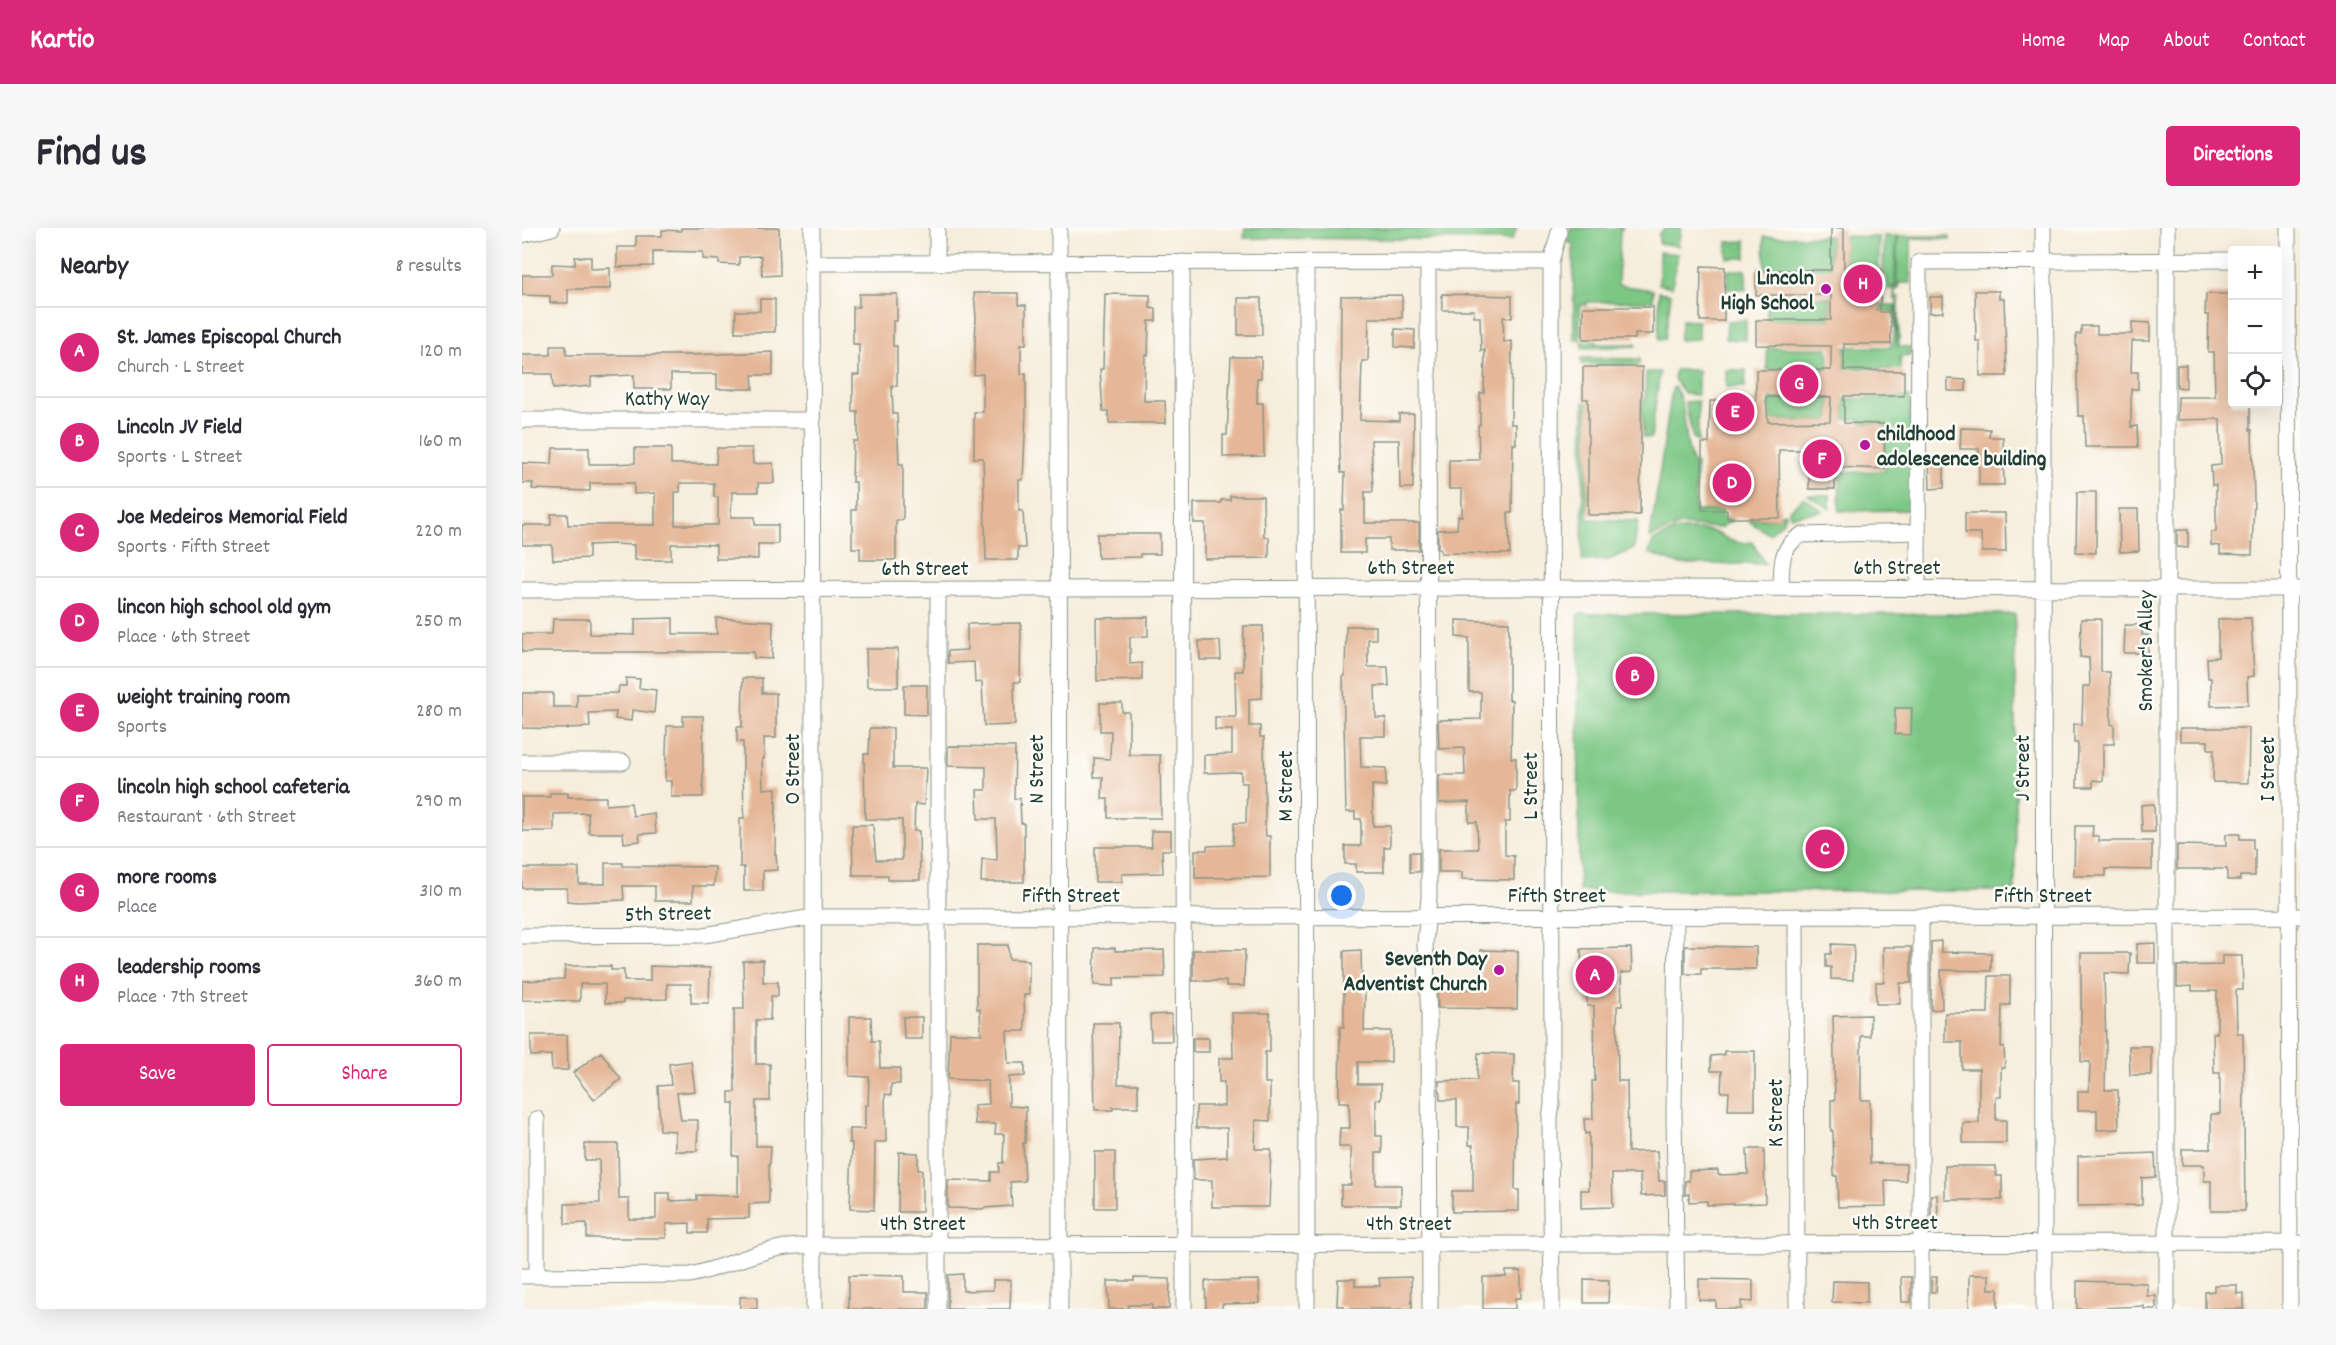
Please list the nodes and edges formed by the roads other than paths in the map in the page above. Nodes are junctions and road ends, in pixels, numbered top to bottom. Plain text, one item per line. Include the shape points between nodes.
1 (552, 228) edge
2 (812, 228) edge
3 (938, 228) edge
4 (1059, 228) edge
5 (2043, 228) edge
6 (2167, 228) edge
7 (2288, 228) edge
8 (1559, 232) dead end
9 (522, 235) edge
10 (2167, 260) junction
11 (2228, 260) edge
12 (2288, 260) edge
13 (2044, 261) junction
14 (1059, 262) junction
15 (1182, 262) junction
16 (1306, 262) junction
17 (1428, 262) junction
18 (1551, 262) junction
19 (813, 263) junction
20 (938, 263) junction
21 (522, 420) edge
22 (813, 420) junction
23 (1918, 532) junction
24 (1551, 588) junction
25 (1781, 588) junction
26 (1918, 588) junction
27 (2043, 588) junction
28 (813, 589) junction
29 (1059, 589) junction
30 (1429, 589) junction
31 (2167, 589) junction
32 (2294, 589) edge
33 (522, 590) edge
34 (938, 590) junction
35 (1183, 590) junction
36 (1306, 590) junction
37 (522, 762) edge
38 (623, 762) dead end
39 (1059, 916) junction
40 (1796, 916) junction
41 (1921, 916) junction
42 (2044, 916) junction
43 (2167, 916) junction
44 (2294, 916) edge
45 (813, 917) junction
46 (938, 917) junction
47 (1183, 917) junction
48 (1306, 917) junction
49 (1428, 917) junction
50 (1552, 917) junction
51 (1676, 917) junction
52 (522, 936) edge
53 (537, 1119) dead end
54 (1060, 1244) junction
55 (1184, 1244) junction
56 (1306, 1244) junction
57 (1430, 1244) junction
58 (1552, 1244) junction
59 (1675, 1244) junction
60 (1797, 1244) junction
61 (1921, 1244) junction
62 (2044, 1244) junction
63 (2167, 1244) junction
64 (2295, 1244) edge
65 (814, 1245) junction
66 (938, 1245) junction
67 (530, 1276) edge
68 (814, 1309) edge
69 (938, 1309) edge
70 (1060, 1309) edge
71 (1184, 1309) edge
72 (1307, 1309) edge
73 (1430, 1309) edge
74 (1552, 1309) edge
75 (1677, 1309) edge
76 (1797, 1309) edge
77 (1921, 1309) edge
78 (2044, 1309) edge
79 (2167, 1309) edge
80 (2290, 1309) edge

1 - 9 street
2 - 19 street, O Street
3 - 20 street
4 - 14 street, N Street
5 - 13 street, J Street
6 - 10 street, Smoker's Alley
7 - 12 street, I Street
8 - 18 street, L Street
10 - 11 street
10 - 13 street
10 - 31 street, Smoker's Alley
12 - 32 street, I Street
13 - 23 street via 1919,262
13 - 27 street, J Street
14 - 15 street
14 - 20 street
14 - 29 street, N Street
15 - 16 street
15 - 35 street
16 - 17 street
16 - 36 street, M Street
17 - 18 street
17 - 30 street
18 - 24 street, L Street
19 - 20 street
19 - 22 street, O Street
21 - 22 street, Kathy Way
22 - 28 street, O Street
23 - 25 street via 1801,535 1790,542 1783,555
23 - 26 street
24 - 25 street, 6th Street
24 - 30 street, 6th Street
24 - 50 street, L Street
25 - 26 street, 6th Street
26 - 27 street, 6th Street
27 - 31 street, 6th Street
27 - 42 street, J Street
28 - 33 street, 6th Street
28 - 34 street, 6th Street
28 - 45 street, O Street
29 - 34 street, 6th Street
29 - 35 street, 6th Street
29 - 39 street, N Street
30 - 36 street, 6th Street
30 - 49 street
31 - 32 street, 6th Street
31 - 43 street, Smoker's Alley
32 - 44 street, I Street
34 - 46 street
35 - 36 street, 6th Street
35 - 47 street
36 - 48 street, M Street
37 - 38 street
39 - 46 street, Fifth Street
39 - 47 street, Fifth Street
39 - 54 street, N Street
40 - 41 street, Fifth Street
40 - 51 street, Fifth Street
40 - 60 street, K Street
41 - 42 street, Fifth Street
41 - 61 street
42 - 43 street, Fifth Street
42 - 62 street, J Street
43 - 44 street, Fifth Street
43 - 63 street, Smoker's Alley
44 - 64 street, I Street
45 - 46 street, Fifth Street
45 - 52 street, 5th Street via 704,935
45 - 65 street, O Street
46 - 66 street
47 - 48 street, Fifth Street
47 - 55 street
48 - 49 street, Fifth Street
48 - 56 street, M Street
49 - 50 street, Fifth Street
49 - 57 street via 1425,944 1430,1015
50 - 51 street, Fifth Street
50 - 58 street, L Street
51 - 59 street
53 - 67 street
54 - 55 street, 4th Street
54 - 66 street, 4th Street
54 - 70 street, N Street
55 - 56 street, 4th Street
55 - 71 street
56 - 57 street, 4th Street
56 - 72 street, M Street
57 - 58 street, 4th Street
57 - 73 street
58 - 59 street, 4th Street
58 - 74 street, L Street
59 - 60 street, 4th Street
59 - 75 street
60 - 61 street, 4th Street
60 - 76 street, K Street
61 - 62 street, 4th Street
61 - 77 street
62 - 63 street, 4th Street
62 - 78 street, J Street
63 - 64 street, 4th Street
63 - 79 street, Smoker's Alley
64 - 80 street, I Street
65 - 66 street, 4th Street
65 - 67 street, 4th Street via 768,1250 690,1275
65 - 68 street, O Street
66 - 69 street

